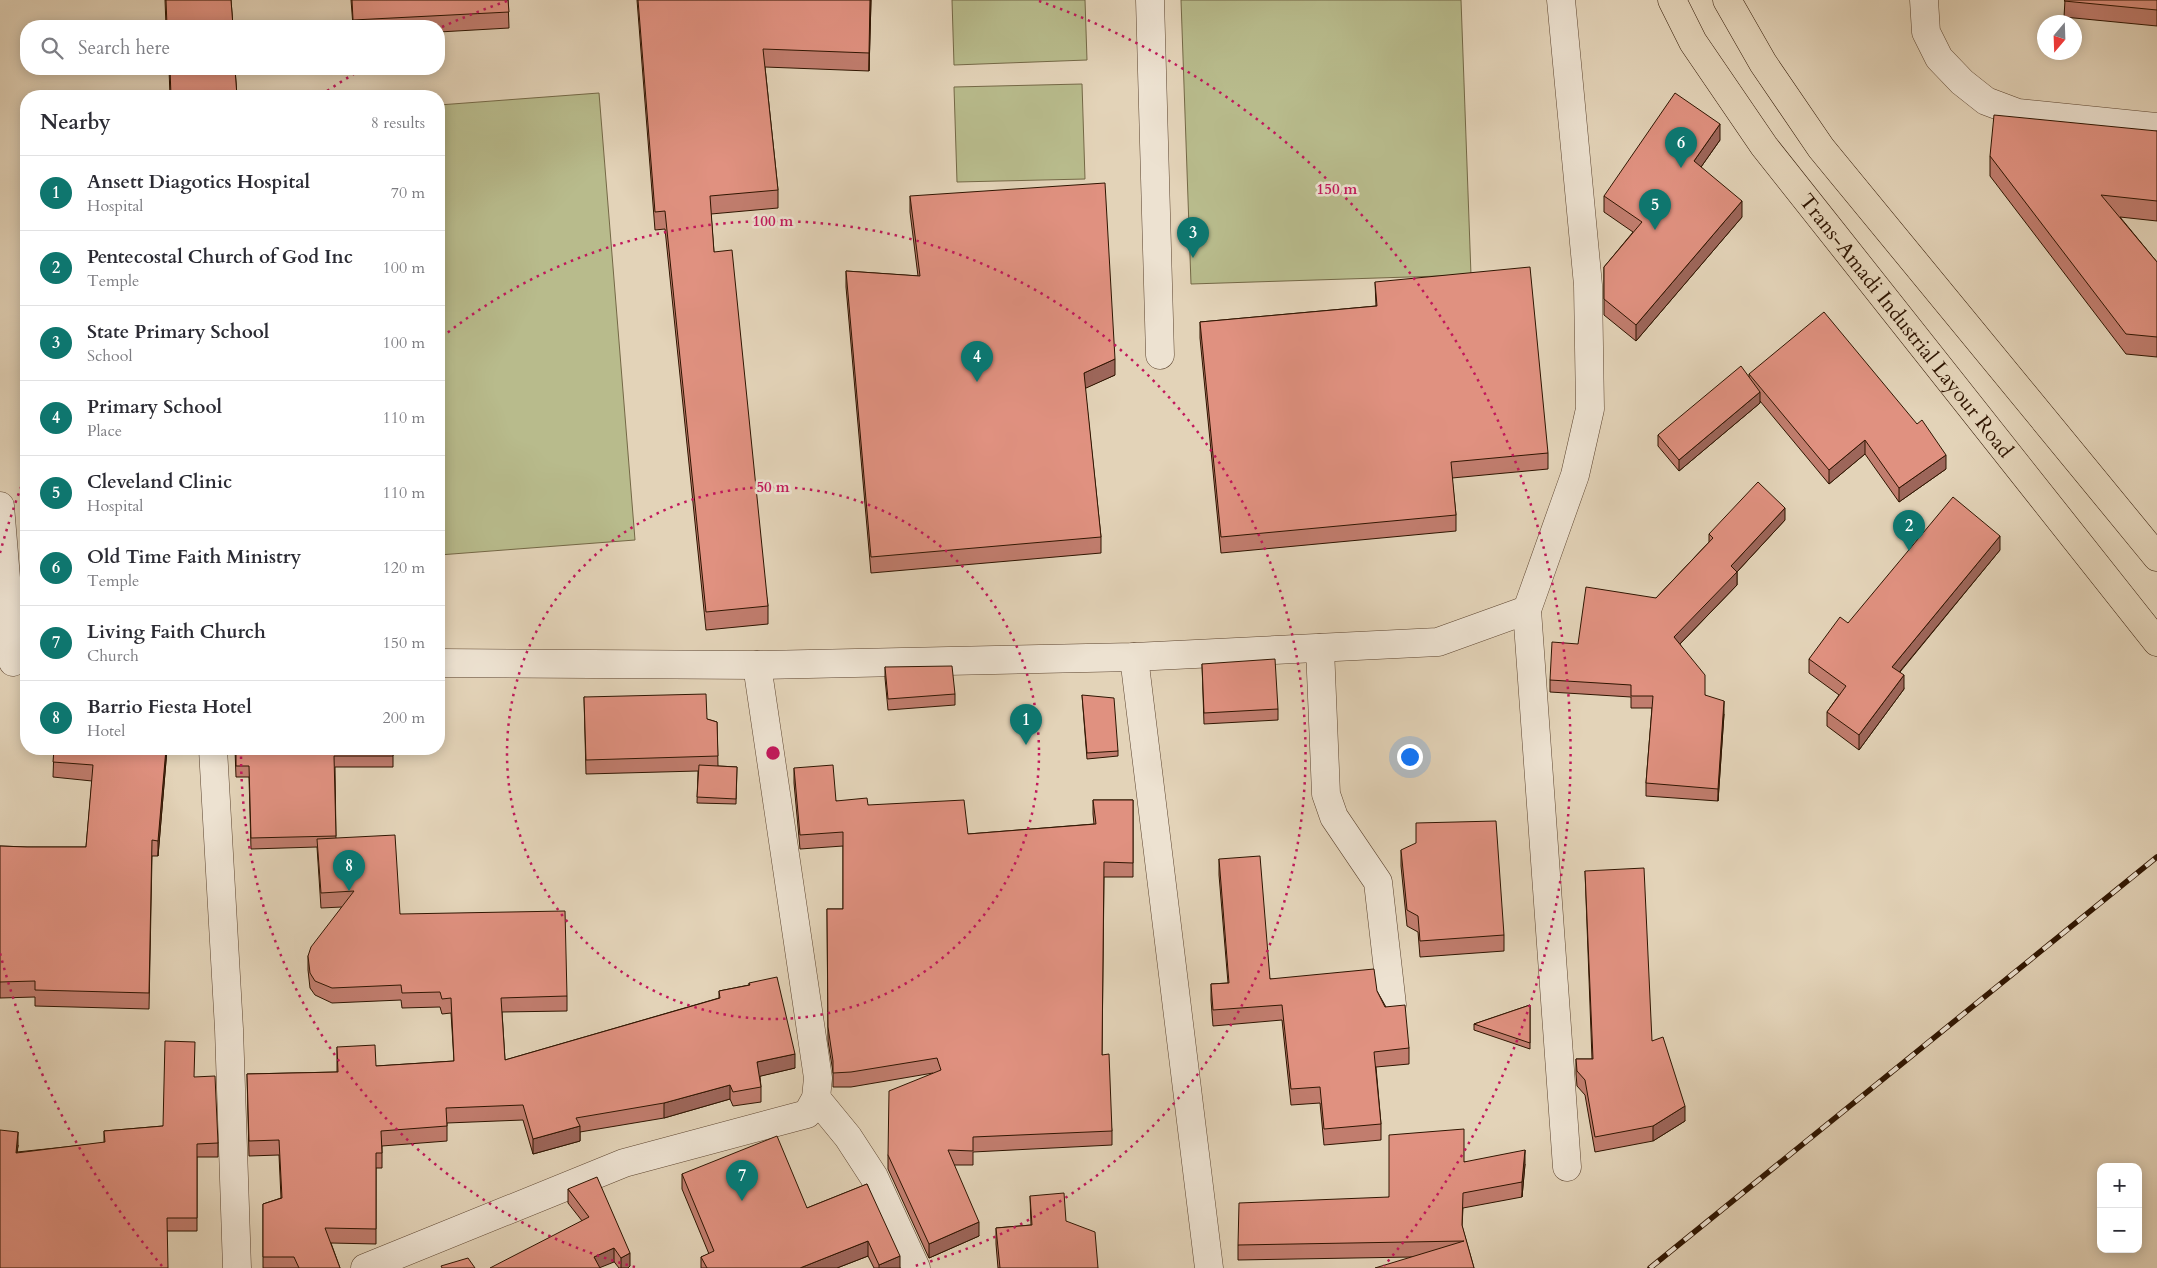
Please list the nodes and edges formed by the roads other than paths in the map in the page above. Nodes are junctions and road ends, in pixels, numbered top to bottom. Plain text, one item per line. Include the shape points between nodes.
1 (1150, 0) edge
2 (1561, 0) edge
3 (1672, 0) edge
4 (1727, 0) edge
5 (1924, 0) edge
6 (2157, 127) edge
7 (1160, 355) dead end
8 (0, 506) edge
9 (2146, 535) edge
10 (2157, 557) edge
11 (1528, 610) junction
12 (2157, 642) edge
13 (1320, 648) junction
14 (1134, 658) junction
15 (13, 662) edge
16 (445, 663) edge
17 (757, 664) junction
18 (213, 755) edge
19 (1392, 1005) edge
20 (816, 1098) junction
21 (1568, 1167) dead end
22 (236, 1268) edge
23 (365, 1268) edge
24 (916, 1268) edge
25 (1209, 1268) edge

1 - 7 street
2 - 11 street via 1588,285 1590,409 1575,475
3 - 12 main road, Trans-Amadi Industrial Layour Road via 1693,42 1764,146
4 - 9 main road, Trans-Amadi Industrial Layour Road via 1763,63 1821,148
5 - 6 street via 1926,32 1939,58 1986,101 2018,113
8 - 15 street
9 - 10 main road, Trans-Amadi Industrial Layour Road
11 - 13 street via 1438,642
11 - 21 street
13 - 14 street
13 - 19 street via 1326,794 1334,817 1378,882
14 - 17 street
14 - 25 street
16 - 17 street
17 - 20 street via 818,1078
18 - 22 street via 229,1029
20 - 23 street via 807,1114 624,1163
20 - 24 street via 874,1176

